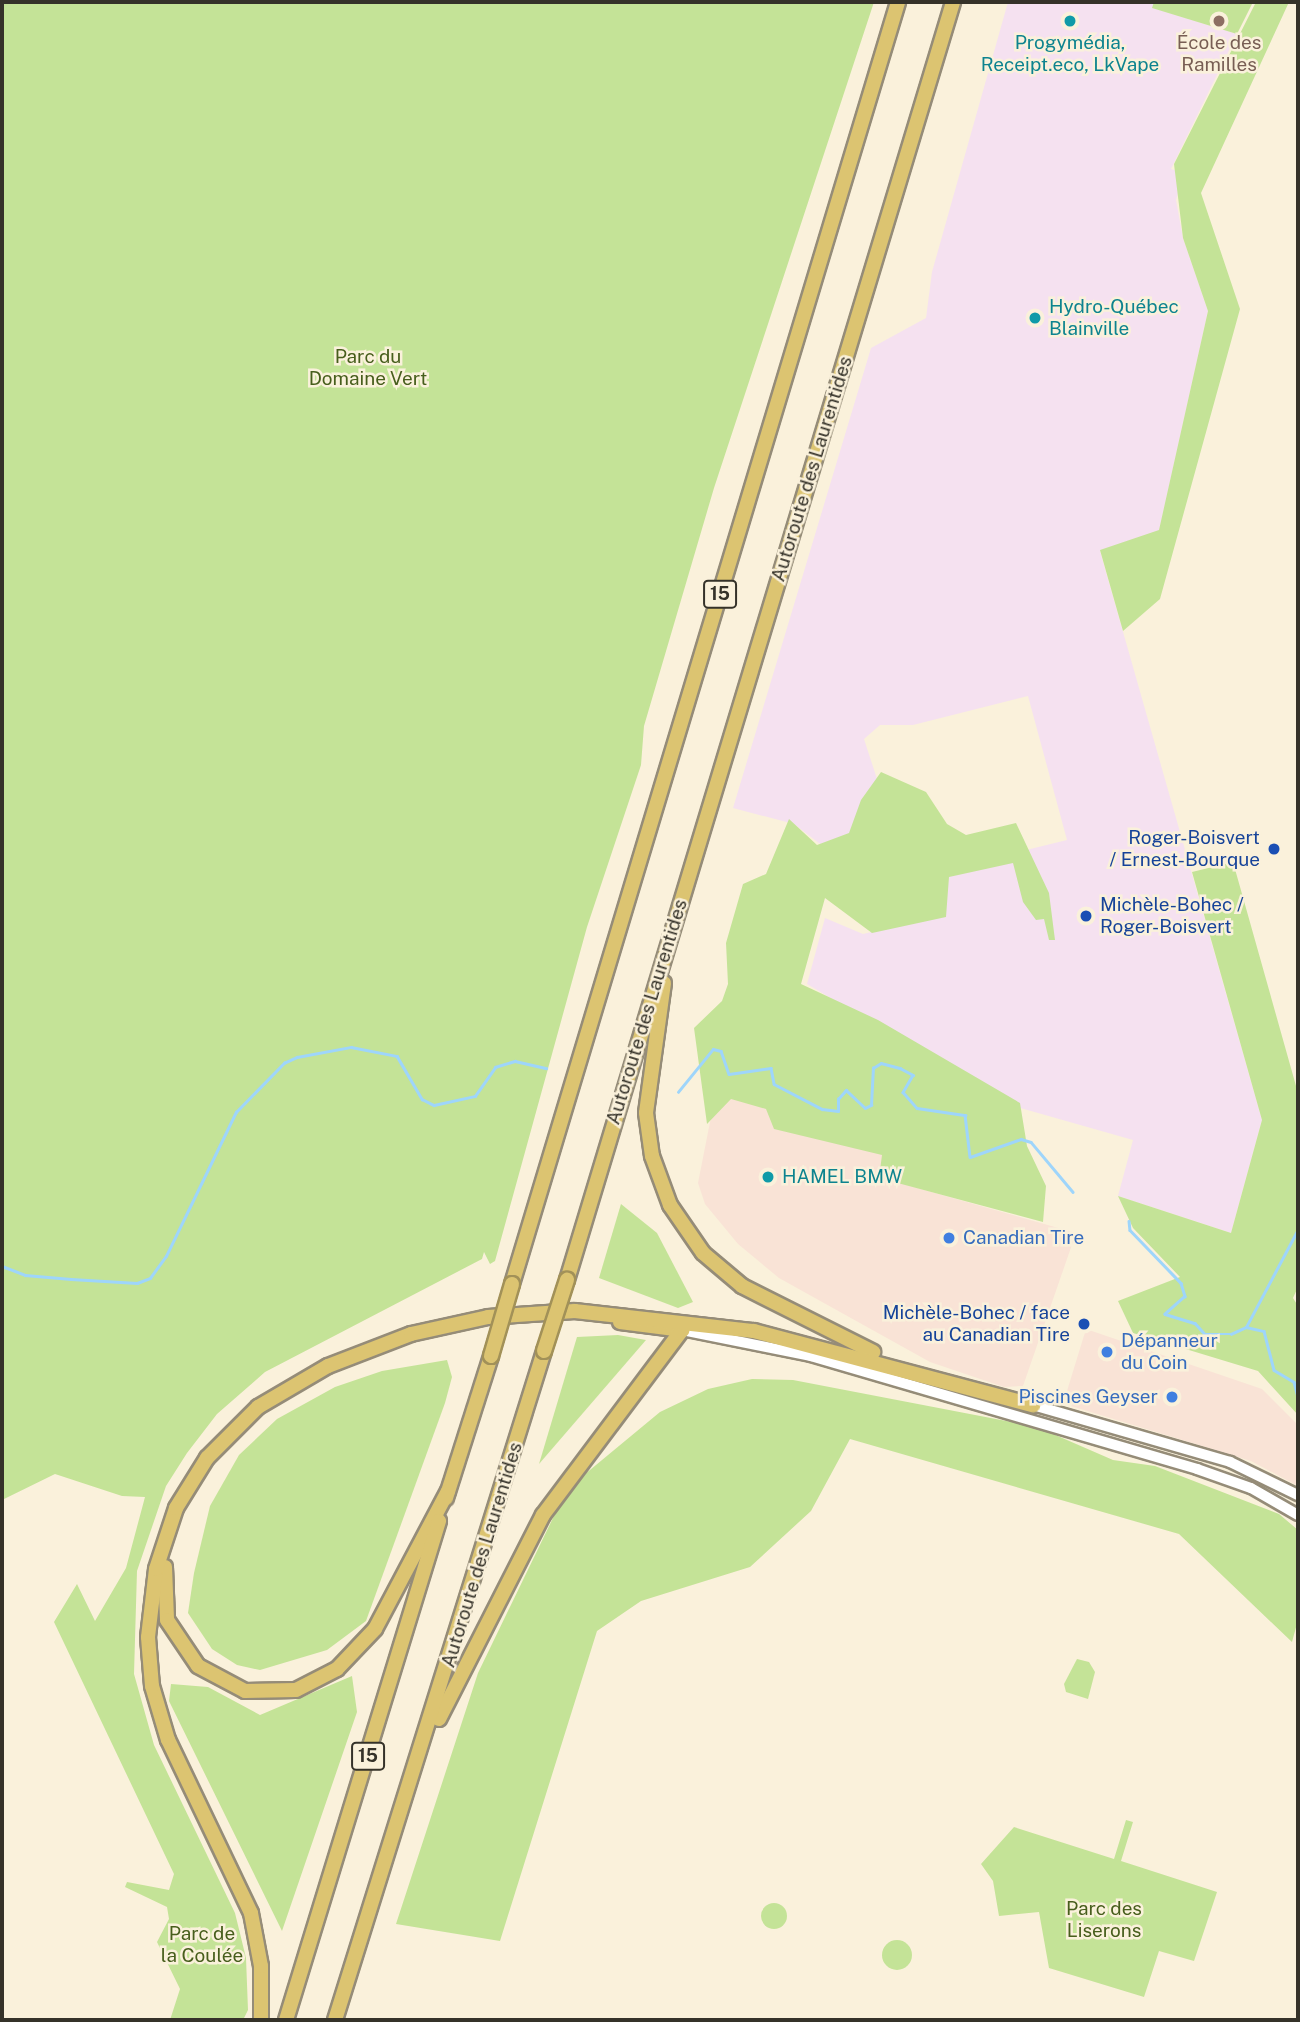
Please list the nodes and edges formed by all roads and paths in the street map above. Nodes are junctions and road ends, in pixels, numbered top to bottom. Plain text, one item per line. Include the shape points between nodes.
1 (898, 2) edge
2 (953, 2) edge
3 (672, 932) junction
4 (681, 1330) junction
5 (916, 1370) junction
6 (1033, 1405) joint
7 (1258, 1474) junction
8 (1251, 1488) junction
9 (448, 1490) junction
10 (1298, 1494) edge
11 (1298, 1515) edge
12 (422, 1751) junction
13 (261, 2020) edge
14 (286, 2020) edge
15 (335, 2020) edge

1 - 9 highway, 15, bridge
2 - 3 highway, Autoroute des Laurentides / 15
3 - 5 highway via 646,1103 652,1156 670,1205 703,1253 742,1286 818,1328
3 - 12 highway, Autoroute des Laurentides / 15, bridge
4 - 8 main road via 818,1358
4 - 9 highway via 591,1321 478,1327 382,1352 295,1391 236,1438 186,1507 163,1580 174,1637 198,1666 237,1689 279,1694 314,1684 345,1663 375,1629
4 - 12 highway via 582,1458 528,1539
5 - 6 highway
5 - 13 highway via 691,1321 612,1312 530,1312 441,1326 365,1349 286,1388 232,1430 194,1478 168,1527 153,1579 149,1648 154,1695 168,1740 251,1913 262,1975
6 - 7 main road
7 - 8 main road
7 - 10 main road
8 - 11 main road
9 - 14 highway, 15
12 - 15 highway, Autoroute des Laurentides / 15

